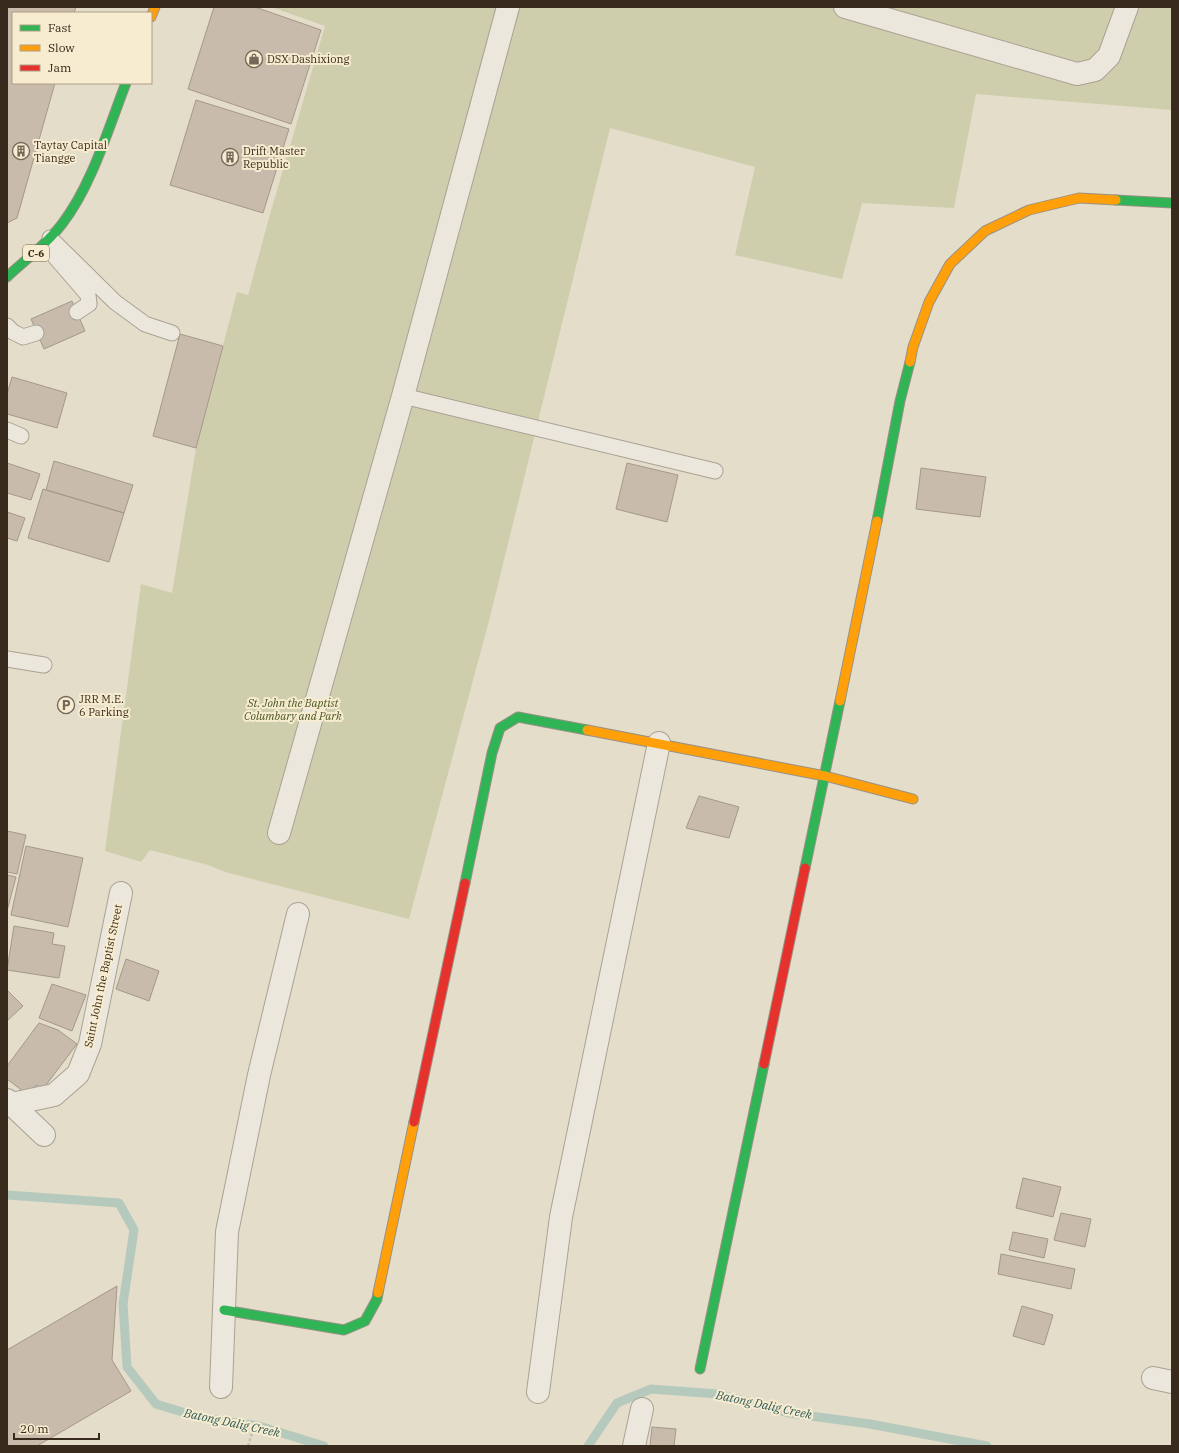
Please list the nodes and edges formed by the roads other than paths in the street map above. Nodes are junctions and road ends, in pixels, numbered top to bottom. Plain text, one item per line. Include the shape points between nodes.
1 (508, 7) edge
2 (845, 7) edge
3 (1127, 7) edge
4 (895, 14) edge
5 (126, 84) edge
6 (1172, 203) edge
7 (47, 241) junction
8 (7, 278) edge
9 (77, 312) dead end
10 (7, 326) edge
11 (36, 333) dead end
12 (172, 333) dead end
13 (403, 396) junction
14 (715, 471) dead end
15 (7, 659) edge
16 (44, 665) dead end
17 (658, 743) junction
18 (825, 776) junction
19 (913, 799) dead end
20 (279, 832) dead end
21 (121, 893) dead end
22 (298, 914) dead end
23 (8, 1103) edge
24 (44, 1135) dead end
25 (224, 1310) junction
26 (700, 1369) dead end
27 (222, 1387) dead end
28 (538, 1392) dead end
29 (642, 1409) dead end
30 (634, 1446) edge

1 - 13 street
2 - 4 street
3 - 4 street via 1109,56 1095,70 1077,74
5 - 7 street, C-6 via 84,191 62,225
6 - 18 street via 1079,198 1029,210 985,231 950,264 929,302 913,347
7 - 8 street, C-6
7 - 9 lane via 88,295 89,304
7 - 12 lane via 115,302 145,324
10 - 11 lane via 23,337
13 - 14 lane
13 - 20 street
15 - 16 lane
17 - 18 street
17 - 25 street via 518,717 500,728 492,753 377,1299 365,1321 344,1330
17 - 28 street via 561,1217
18 - 19 street
18 - 26 street
21 - 23 street, Saint John the Baptist Street via 90,1044 78,1074 54,1095
22 - 25 street via 259,1075 227,1232
23 - 24 street
25 - 27 street
29 - 30 street

